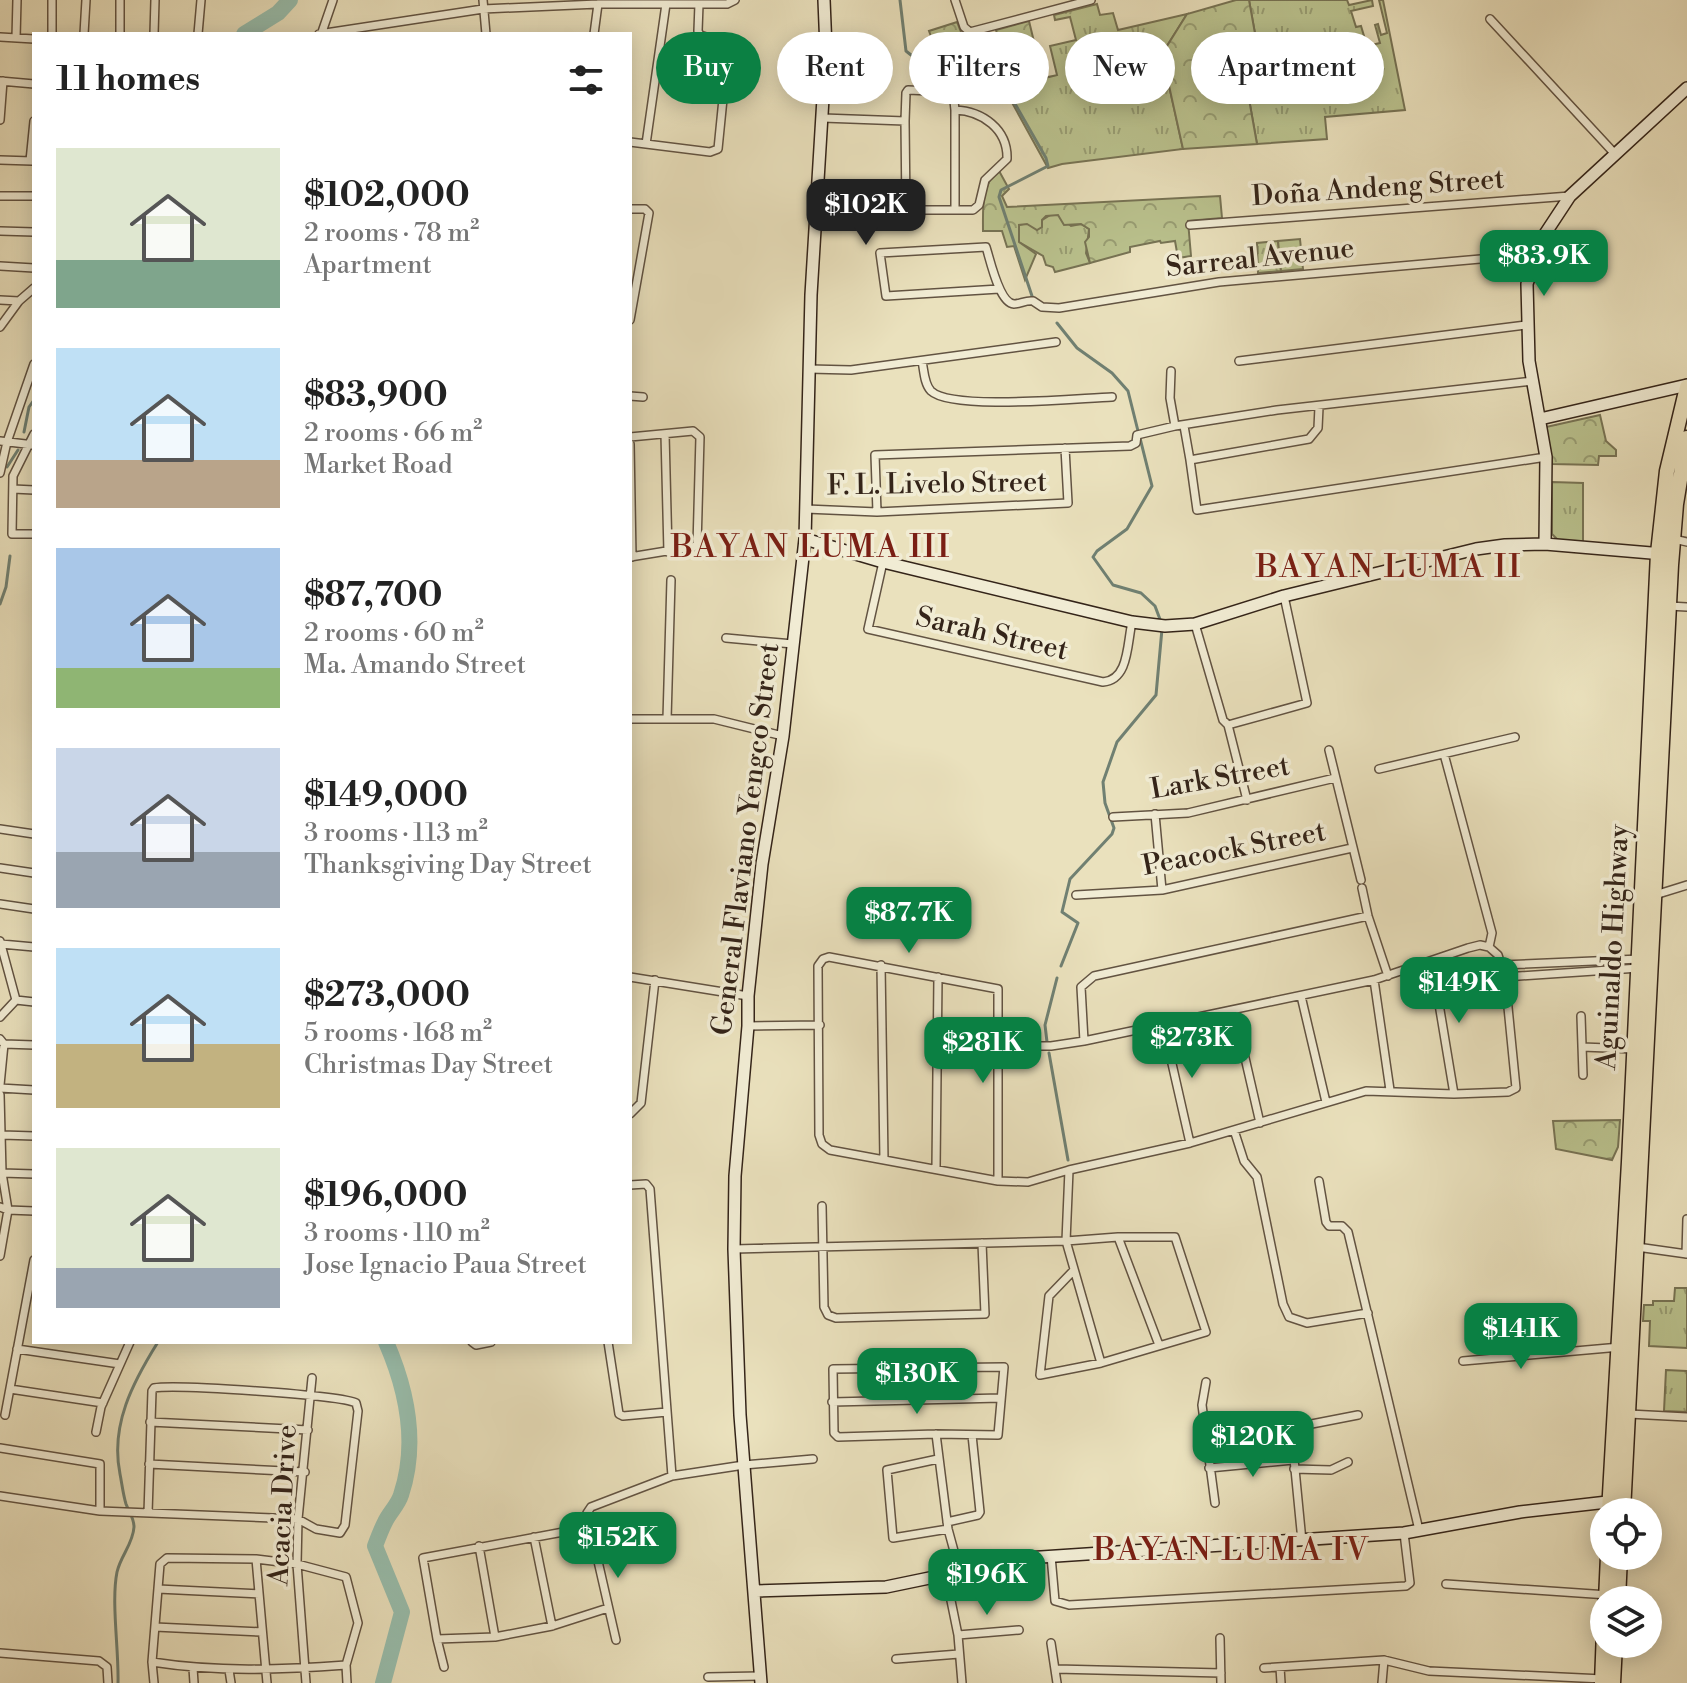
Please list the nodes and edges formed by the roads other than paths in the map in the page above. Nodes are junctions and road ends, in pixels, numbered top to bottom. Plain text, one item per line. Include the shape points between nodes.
1 (17, 0) edge
2 (52, 0) edge
3 (86, 0) edge
4 (120, 0) edge
5 (155, 0) edge
6 (201, 0) edge
7 (333, 0) edge
8 (735, 0) edge
9 (824, 0) edge
10 (955, 0) edge
11 (1091, 0) edge
12 (517, 3) edge
13 (483, 4) edge
14 (598, 4) junction
15 (666, 4) junction
16 (699, 4) junction
17 (1490, 19) dead end
18 (52, 32) edge
19 (84, 32) edge
20 (120, 32) edge
21 (154, 32) edge
22 (198, 32) edge
23 (320, 32) edge
24 (326, 32) edge
25 (486, 32) edge
26 (594, 32) edge
27 (0, 37) edge
28 (16, 38) junction
29 (32, 39) edge
30 (1, 81) edge
31 (32, 84) edge
32 (1687, 88) edge
33 (955, 110) junction
34 (823, 118) junction
35 (0, 120) edge
36 (905, 121) junction
37 (632, 142) edge
38 (646, 144) junction
39 (1615, 154) junction
40 (0, 160) edge
41 (32, 161) edge
42 (0, 196) edge
43 (32, 196) edge
44 (1570, 196) junction
45 (632, 209) edge
46 (955, 210) junction
47 (1190, 225) dead end
48 (0, 231) edge
49 (32, 232) edge
50 (1537, 254) junction
51 (0, 266) edge
52 (634, 266) edge
53 (32, 268) edge
54 (999, 289) junction
55 (32, 290) edge
56 (632, 293) edge
57 (0, 300) edge
58 (19, 301) junction
59 (1526, 325) junction
60 (0, 327) edge
61 (1056, 342) dead end
62 (922, 361) junction
63 (1239, 361) dead end
64 (32, 369) edge
65 (809, 369) junction
66 (1171, 371) dead end
67 (1533, 381) junction
68 (1687, 386) edge
69 (632, 396) edge
70 (643, 397) dead end
71 (1112, 397) dead end
72 (1319, 407) junction
73 (1540, 419) junction
74 (1179, 426) junction
75 (665, 434) junction
76 (632, 437) edge
77 (1687, 438) edge
78 (4, 442) edge
79 (30, 445) edge
80 (1065, 448) junction
81 (1546, 457) junction
82 (1190, 460) junction
83 (1684, 471) edge
84 (0, 473) edge
85 (13, 489) junction
86 (32, 490) edge
87 (806, 509) junction
88 (877, 512) junction
89 (32, 534) edge
90 (805, 539) junction
91 (1674, 543) edge
92 (1545, 544) junction
93 (668, 552) junction
94 (632, 557) edge
95 (883, 562) junction
96 (671, 580) dead end
97 (1284, 596) junction
98 (1669, 606) junction
99 (1687, 607) edge
100 (1132, 622) junction
101 (1195, 624) junction
102 (726, 638) dead end
103 (793, 644) junction
104 (632, 719) edge
105 (667, 719) junction
106 (1228, 725) junction
107 (783, 736) junction
108 (1515, 737) dead end
109 (1329, 750) dead end
110 (1444, 754) junction
111 (1379, 769) dead end
112 (1335, 778) junction
113 (1247, 800) junction
114 (1155, 814) junction
115 (1113, 817) dead end
116 (0, 829) edge
117 (32, 834) edge
118 (1352, 848) junction
119 (0, 868) edge
120 (32, 873) edge
121 (1687, 885) edge
122 (1162, 890) junction
123 (1076, 895) dead end
124 (1648, 897) junction
125 (0, 904) edge
126 (32, 909) edge
127 (1368, 916) junction
128 (0, 942) edge
129 (32, 947) edge
130 (1489, 947) junction
131 (1432, 962) junction
132 (1645, 964) junction
133 (881, 965) junction
134 (1502, 965) junction
135 (1388, 976) junction
136 (632, 977) edge
137 (938, 977) junction
138 (1505, 977) junction
139 (655, 980) junction
140 (1374, 980) junction
141 (748, 996) junction
142 (1301, 996) junction
143 (16, 1000) junction
144 (32, 1002) edge
145 (1234, 1010) junction
146 (1581, 1016) dead end
147 (0, 1017) edge
148 (1163, 1024) junction
149 (820, 1025) junction
150 (748, 1026) junction
151 (2, 1041) edge
152 (1084, 1041) junction
153 (32, 1045) edge
154 (999, 1046) junction
155 (1582, 1047) junction
156 (1634, 1049) junction
157 (1583, 1075) dead end
158 (0, 1086) edge
159 (32, 1090) edge
160 (1390, 1090) junction
161 (1454, 1094) junction
162 (0, 1095) edge
163 (1326, 1102) junction
164 (632, 1112) edge
165 (1260, 1123) junction
166 (1234, 1130) junction
167 (32, 1136) edge
168 (1, 1141) edge
169 (1190, 1143) junction
170 (884, 1160) junction
171 (936, 1169) junction
172 (1069, 1170) junction
173 (2, 1173) junction
174 (32, 1174) edge
175 (998, 1181) junction
176 (1319, 1181) dead end
177 (632, 1185) edge
178 (822, 1206) dead end
179 (4, 1209) edge
180 (32, 1211) edge
181 (1687, 1219) edge
182 (1118, 1237) junction
183 (1066, 1241) junction
184 (982, 1243) junction
185 (1630, 1246) junction
186 (824, 1247) junction
187 (734, 1249) junction
188 (1686, 1254) edge
189 (0, 1255) edge
190 (1074, 1270) junction
191 (32, 1284) edge
192 (30, 1305) edge
193 (1368, 1313) junction
194 (129, 1344) edge
195 (608, 1344) edge
196 (1159, 1345) junction
197 (1624, 1347) junction
198 (17, 1349) junction
199 (1463, 1361) dead end
200 (1101, 1363) junction
201 (120, 1364) junction
202 (312, 1378) dead end
203 (1206, 1382) dead end
204 (10, 1389) junction
205 (311, 1395) junction
206 (1001, 1398) junction
207 (832, 1402) junction
208 (103, 1403) junction
209 (667, 1412) junction
210 (1621, 1414) junction
211 (5, 1415) dead end
212 (1358, 1415) dead end
213 (1687, 1417) edge
214 (150, 1422) junction
215 (308, 1430) junction
216 (96, 1432) dead end
217 (936, 1434) junction
218 (972, 1435) junction
219 (0, 1448) edge
220 (813, 1459) dead end
221 (938, 1459) junction
222 (1348, 1462) dead end
223 (149, 1464) junction
224 (744, 1465) junction
225 (1294, 1465) junction
226 (1209, 1468) junction
227 (305, 1472) junction
228 (672, 1476) junction
229 (0, 1496) edge
230 (1616, 1498) edge
231 (1215, 1503) dead end
232 (1590, 1508) edge
233 (100, 1511) junction
234 (144, 1513) junction
235 (298, 1519) junction
236 (948, 1526) junction
237 (590, 1527) junction
238 (1419, 1530) junction
239 (1404, 1533) junction
240 (534, 1537) junction
241 (1302, 1541) junction
242 (479, 1546) junction
243 (1051, 1556) junction
244 (256, 1559) junction
245 (297, 1564) junction
246 (960, 1573) junction
247 (946, 1576) junction
248 (1446, 1584) dead end
249 (158, 1589) junction
250 (756, 1591) junction
251 (259, 1594) junction
252 (1590, 1596) edge
253 (608, 1608) junction
254 (552, 1626) junction
255 (155, 1627) junction
256 (1019, 1630) dead end
257 (262, 1632) junction
258 (958, 1635) junction
259 (495, 1637) junction
260 (1220, 1638) dead end
261 (437, 1639) junction
262 (616, 1640) dead end
263 (1051, 1643) dead end
264 (0, 1653) edge
265 (959, 1654) junction
266 (1606, 1658) edge
267 (1612, 1658) edge
268 (896, 1659) dead end
269 (1384, 1660) junction
270 (152, 1662) junction
271 (346, 1665) junction
272 (444, 1667) dead end
273 (1280, 1667) junction
274 (193, 1668) junction
275 (305, 1668) junction
276 (1264, 1668) dead end
277 (266, 1669) junction
278 (1056, 1669) junction
279 (229, 1670) junction
280 (1221, 1673) junction
281 (708, 1677) dead end
282 (760, 1680) edge
283 (1608, 1681) edge
284 (108, 1683) edge
285 (154, 1683) edge
286 (194, 1683) edge
287 (231, 1683) edge
288 (267, 1683) edge
289 (306, 1683) edge
290 (347, 1683) edge
291 (962, 1683) edge
292 (1057, 1683) edge
293 (1221, 1683) edge
294 (1281, 1683) edge
295 (1382, 1683) edge

1 - 28 street
2 - 18 street
3 - 19 street
4 - 20 street
5 - 21 street
6 - 22 street
7 - 23 street
8 - 16 street
9 - 34 street, General Flaviano Yengco Street
10 - 11 street via 967,31
12 - 13 street
12 - 14 street
13 - 24 street
13 - 25 street
14 - 15 street
14 - 26 street
15 - 16 street
15 - 38 street
16 - 38 street via 700,35 725,43 728,49 718,149
17 - 39 street
27 - 28 street
28 - 29 street
30 - 31 street
30 - 35 street
32 - 39 street
33 - 36 street via 953,92 908,90
33 - 46 street
33 - 46 street via 990,121 1007,155 985,180 977,207
34 - 36 street
34 - 65 street, General Flaviano Yengco Street
36 - 46 street via 906,210
37 - 38 street
39 - 44 street
40 - 41 street
42 - 43 street
44 - 47 street, Doña Andeng Street
44 - 50 street
45 - 52 street via 649,213
48 - 49 street
50 - 54 street, Sarreal Avenue via 1219,282 1059,308 1033,301 1009,303
50 - 59 street via 1527,284
51 - 53 street
52 - 56 street
54 - 54 street via 986,247 880,253 886,296
55 - 58 street
57 - 58 street
58 - 60 street
59 - 63 street
59 - 67 street
61 - 62 street
62 - 65 street
62 - 71 street via 932,392 968,402
64 - 78 street
65 - 87 street, General Flaviano Yengco Street
66 - 74 street via 1170,398
67 - 72 street
67 - 73 street
68 - 73 street
68 - 91 highway, Aguinaldo Highway via 1673,441
69 - 70 street
72 - 74 street
72 - 82 street via 1318,428 1309,439
73 - 81 street
74 - 80 street via 1137,435 1130,446
74 - 82 street
75 - 76 street
75 - 93 street
75 - 93 street via 693,431 700,437 699,543
77 - 83 highway, Aguinaldo Highway
78 - 79 street
78 - 84 street
79 - 85 street via 13,476
80 - 88 street, F. L. Livelo Street via 1068,503
80 - 88 street via 875,455
81 - 82 street via 1197,510
81 - 92 street
83 - 91 highway, Aguinaldo Highway
85 - 86 street
85 - 89 street via 12,534
87 - 88 street, F. L. Livelo Street
87 - 90 street, General Flaviano Yengco Street
90 - 95 street
90 - 103 street, General Flaviano Yengco Street
91 - 92 street
91 - 98 highway, Aguinaldo Highway
91 - 124 highway, Aguinaldo Highway
92 - 97 street via 1476,549
93 - 94 street
95 - 100 street
95 - 100 street, Sarah Street via 868,629 1103,682 1122,673
96 - 105 street
97 - 101 street
97 - 106 street via 1307,703
98 - 99 street
98 - 124 highway, Aguinaldo Highway
100 - 101 street
101 - 106 street
102 - 103 street
103 - 107 street, General Flaviano Yengco Street
104 - 105 street
105 - 107 street via 714,719
106 - 113 street
107 - 141 street, General Flaviano Yengco Street via 770,800
108 - 110 street
109 - 112 street
110 - 111 street
110 - 130 street via 1492,933
112 - 113 street, Lark Street
112 - 118 street
113 - 114 street, Lark Street
114 - 115 street, Lark Street
114 - 122 street
116 - 117 street
118 - 122 street, Peacock Street
118 - 127 street
119 - 120 street
121 - 124 street
122 - 123 street, Peacock Street
124 - 132 highway, Aguinaldo Highway
125 - 126 street
127 - 135 street
127 - 152 street via 1094,976 1081,987
128 - 129 street
128 - 143 street
130 - 131 street via 1468,948
130 - 134 street
131 - 135 street
131 - 161 street
132 - 134 street
132 - 138 street
132 - 156 highway, Aguinaldo Highway
132 - 185 highway, Aguinaldo Highway
133 - 137 street
133 - 149 street via 823,959 818,966
133 - 170 street
134 - 138 street
135 - 140 street
136 - 139 street
137 - 154 street via 998,989
137 - 171 street
138 - 161 street via 1516,1088
139 - 141 street
139 - 164 street via 641,1103
140 - 142 street
140 - 160 street
141 - 150 street, General Flaviano Yengco Street
142 - 145 street
142 - 163 street
143 - 144 street
143 - 147 street
145 - 148 street
145 - 165 street
146 - 155 street
148 - 152 street
148 - 169 street
149 - 150 street
149 - 170 street via 822,1144
150 - 187 street, General Flaviano Yengco Street
151 - 153 street
151 - 158 street
152 - 154 street
154 - 175 street
155 - 156 street
155 - 157 street
156 - 185 highway, Aguinaldo Highway
158 - 159 street
160 - 161 street
160 - 163 street
162 - 168 street
163 - 165 street
165 - 166 street
166 - 169 street
166 - 193 street via 1244,1161 1257,1177 1289,1317 1307,1323
167 - 168 street
168 - 173 street
169 - 172 street
170 - 171 street
171 - 175 street
172 - 175 street via 1028,1182
172 - 183 street
173 - 174 street
173 - 179 street
176 - 193 street via 1326,1222 1348,1232
177 - 209 street via 650,1189
178 - 186 street
179 - 180 street
179 - 189 street
181 - 188 street
182 - 183 street
182 - 196 street
182 - 196 street via 1175,1237 1206,1332
183 - 184 street
183 - 190 street
184 - 186 street
184 - 186 street via 985,1314 836,1318 824,1307
185 - 188 street
185 - 197 highway, Aguinaldo Highway
186 - 187 street
187 - 224 street, General Flaviano Yengco Street
190 - 200 street
190 - 200 street via 1049,1296 1040,1375
191 - 192 street
192 - 198 street
193 - 238 street
194 - 201 street
195 - 209 street via 619,1414
196 - 200 street
197 - 199 street
197 - 210 highway, Aguinaldo Highway
198 - 201 street
198 - 204 street
201 - 208 street
202 - 205 street, Acacia Drive
203 - 226 street via 1202,1405
204 - 208 street
204 - 211 street
205 - 214 street via 159,1386 152,1391
205 - 215 street, Acacia Drive
205 - 235 street via 352,1400 358,1411 344,1528 336,1533
206 - 207 street
206 - 207 street via 1004,1367 839,1368 833,1369
206 - 218 street via 998,1435
207 - 217 street via 838,1437
208 - 216 street
209 - 228 street
210 - 213 street
210 - 230 highway, Aguinaldo Highway
212 - 225 street via 1291,1428
214 - 215 street
214 - 223 street
215 - 227 street, Acacia Drive
217 - 218 street
217 - 221 street
218 - 236 street via 980,1512
219 - 233 street via 100,1464
220 - 224 street
221 - 236 street
221 - 236 street via 887,1470 893,1538
222 - 225 street via 1334,1469
223 - 227 street
223 - 234 street
224 - 228 street
224 - 250 street, General Flaviano Yengco Street
225 - 226 street
225 - 241 street
226 - 231 street
227 - 235 street, Acacia Drive
228 - 237 street via 591,1507
229 - 233 street
232 - 238 street via 1531,1510
233 - 234 street
234 - 235 street
235 - 245 street, Acacia Drive
236 - 246 street
237 - 240 street
237 - 253 street
238 - 239 street
239 - 241 street
239 - 243 street via 1410,1583 1406,1586 1069,1605 1055,1601
240 - 242 street
240 - 254 street
241 - 243 street
242 - 259 street
242 - 261 street via 423,1558
243 - 246 street
244 - 245 street
244 - 249 street via 162,1560
244 - 251 street
245 - 271 street via 342,1574 348,1581 358,1623
245 - 275 street, Acacia Drive
246 - 247 street
247 - 250 street via 878,1588
247 - 258 street
248 - 252 street
249 - 251 street
249 - 255 street
250 - 282 street, General Flaviano Yengco Street
251 - 257 street
253 - 254 street
253 - 262 street
254 - 259 street
255 - 257 street
255 - 270 street
256 - 258 street
257 - 277 street
258 - 265 street
259 - 261 street
260 - 280 street
261 - 272 street
263 - 278 street
264 - 284 street via 99,1661 107,1667
265 - 268 street
265 - 291 street
266 - 283 highway
267 - 283 highway
269 - 273 street
269 - 283 street via 1429,1671
269 - 295 street
270 - 274 street
270 - 285 street
271 - 275 street
271 - 290 street
273 - 276 street
273 - 294 street
274 - 279 street
274 - 286 street
275 - 277 street
275 - 289 street, Acacia Drive
277 - 279 street
277 - 288 street
278 - 280 street
278 - 292 street
279 - 287 street
280 - 293 street
281 - 282 street

